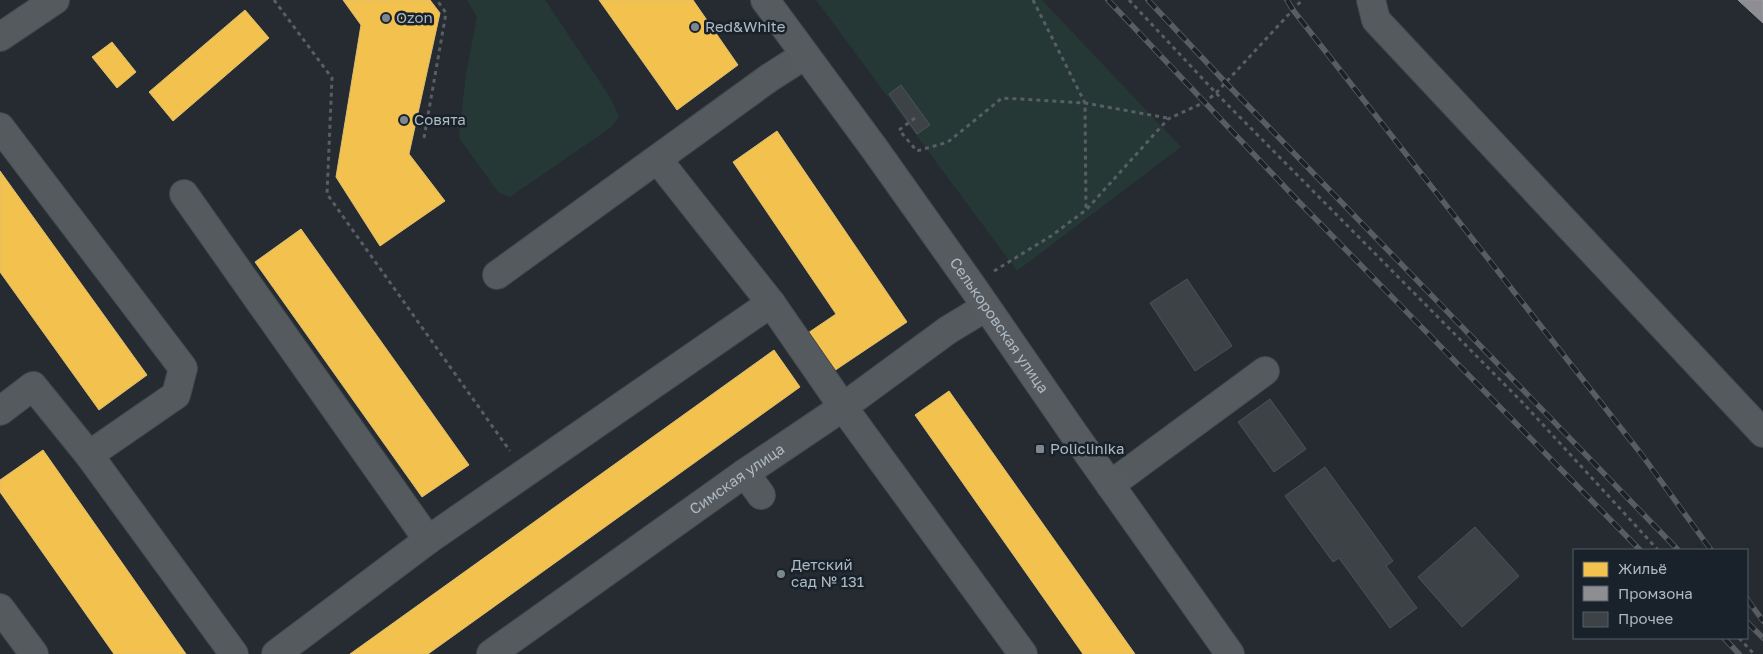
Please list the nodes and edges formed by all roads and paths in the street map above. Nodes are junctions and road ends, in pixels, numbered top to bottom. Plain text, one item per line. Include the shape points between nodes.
1 (55, 0) edge
2 (274, 0) edge
3 (437, 0) edge
4 (765, 0) edge
5 (1033, 0) edge
6 (1129, 0) edge
7 (1302, 0) edge
8 (1371, 0) edge
9 (0, 37) edge
10 (805, 55) junction
11 (1216, 93) junction
12 (1085, 103) junction
13 (915, 118) dead end
14 (1168, 118) junction
15 (0, 127) edge
16 (424, 138) dead end
17 (658, 160) junction
18 (184, 194) dead end
19 (1086, 210) junction
20 (497, 275) dead end
21 (979, 296) junction
22 (771, 303) junction
23 (1265, 371) dead end
24 (843, 407) junction
25 (0, 411) edge
26 (1763, 433) edge
27 (89, 455) junction
28 (525, 473) junction
29 (744, 473) junction
30 (1110, 485) junction
31 (761, 495) dead end
32 (428, 540) junction
33 (1657, 549) edge
34 (0, 608) edge
35 (1740, 639) edge
36 (34, 654) edge
37 (234, 654) edge
38 (276, 654) edge
39 (491, 654) edge
40 (1023, 654) edge
41 (1230, 654) edge
42 (1754, 654) edge

1 - 9 street
2 - 28 path via 332,78 327,194
3 - 16 path via 446,12
4 - 10 main road, Селькоровская улица
5 - 12 path
6 - 11 path
7 - 11 path
8 - 26 street via 1376,20
10 - 17 street
10 - 21 main road, Селькоровская улица
11 - 14 path via 1205,102
11 - 33 path via 1523,403
12 - 13 path via 1002,98 948,142 917,152 899,130
12 - 14 path
12 - 19 path
14 - 19 path
15 - 27 street via 183,368 176,395
17 - 20 street
17 - 22 street
18 - 32 street
19 - 21 path
21 - 24 street, Симская улица via 948,330
21 - 30 main road, Селькоровская улица
22 - 24 street
22 - 28 street
23 - 30 street
24 - 29 street, Симская улица
24 - 40 street
25 - 27 street via 33,386
27 - 37 street
28 - 32 street
29 - 31 street
29 - 39 street, Симская улица
30 - 41 main road, Селькоровская улица
32 - 38 street
34 - 36 street
35 - 42 path

